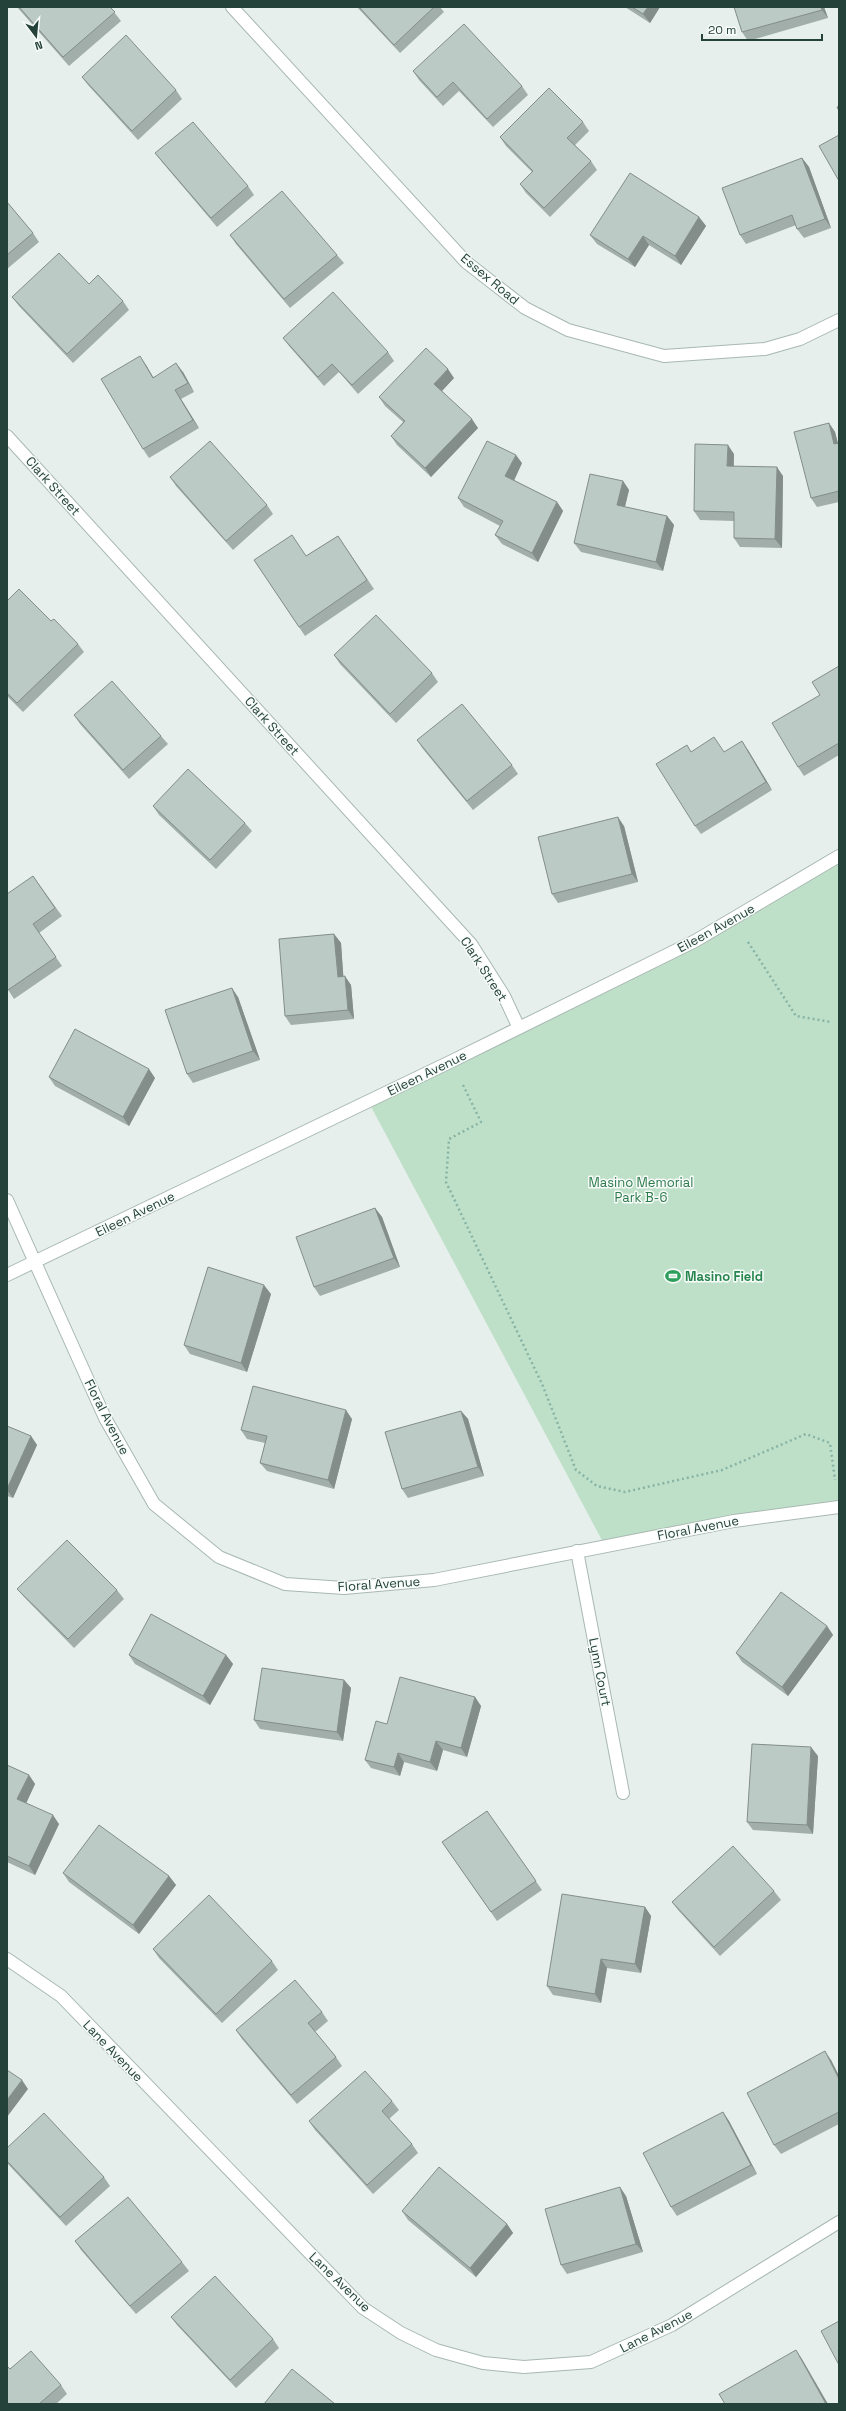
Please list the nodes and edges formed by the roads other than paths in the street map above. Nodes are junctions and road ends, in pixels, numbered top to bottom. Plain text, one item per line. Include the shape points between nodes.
1 (232, 7) edge
2 (839, 320) edge
3 (7, 436) edge
4 (839, 856) edge
5 (518, 1028) junction
6 (7, 1200) edge
7 (36, 1261) junction
8 (7, 1275) edge
9 (839, 1507) edge
10 (577, 1551) junction
11 (623, 1793) dead end
12 (7, 1959) edge
13 (839, 2222) edge

1 - 2 street, Essex Road via 466,262 525,308 568,330 664,356 765,349 800,339
3 - 5 street, Clark Street via 471,944 504,996
4 - 5 street, Eileen Avenue via 695,941
5 - 7 street, Eileen Avenue
6 - 7 street, Floral Avenue
7 - 8 street, Eileen Avenue
7 - 10 street, Floral Avenue via 105,1418 154,1504 219,1557 285,1584 344,1588 434,1580
9 - 10 street, Floral Avenue via 734,1521
10 - 11 street, Lynn Court
12 - 13 street, Lane Avenue via 61,1996 363,2308 401,2333 436,2350 483,2363 524,2367 591,2362 672,2325

